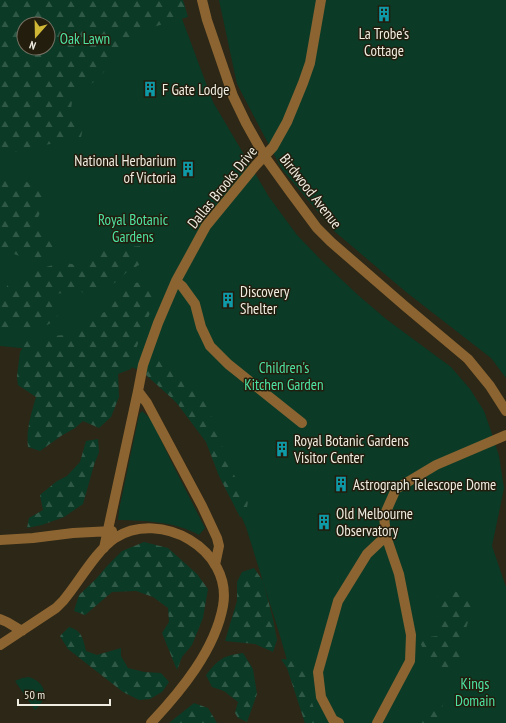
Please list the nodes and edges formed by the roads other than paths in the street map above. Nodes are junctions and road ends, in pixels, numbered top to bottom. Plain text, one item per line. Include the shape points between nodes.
1 (202, 0) edge
2 (321, 0) edge
3 (265, 157) junction
4 (176, 281) junction
5 (138, 391) junction
6 (506, 411) edge
7 (302, 423) dead end
8 (506, 435) edge
9 (134, 530) junction
10 (107, 531) junction
11 (386, 536) junction
12 (0, 540) edge
13 (104, 548) junction
14 (215, 565) junction
15 (0, 619) edge
16 (22, 631) junction
17 (0, 645) edge
18 (151, 723) edge
19 (340, 723) edge
20 (377, 723) edge

1 - 3 street, Birdwood Avenue via 233,96
2 - 3 street, Dallas Brooks Drive via 310,64 287,122
3 - 4 street, Dallas Brooks Drive via 206,226
3 - 6 street, Birdwood Avenue via 317,228 360,268 468,359
4 - 5 street, Dallas Brooks Drive via 144,361
4 - 7 street via 194,304 210,346 228,364
5 - 10 street, Dallas Brooks Drive
5 - 14 street via 147,403 217,538 219,546
8 - 11 street via 436,466 396,489 384,516
9 - 10 street
9 - 13 street via 121,535
9 - 14 street via 177,533 201,547
10 - 12 street
10 - 13 street, Dallas Brooks Drive
11 - 19 street via 367,554 338,601 318,672 322,698 333,720
11 - 20 street via 399,574 411,641 410,661
13 - 16 street via 63,601
14 - 18 street via 221,577 224,598 216,629 189,678
15 - 16 street
16 - 17 street

